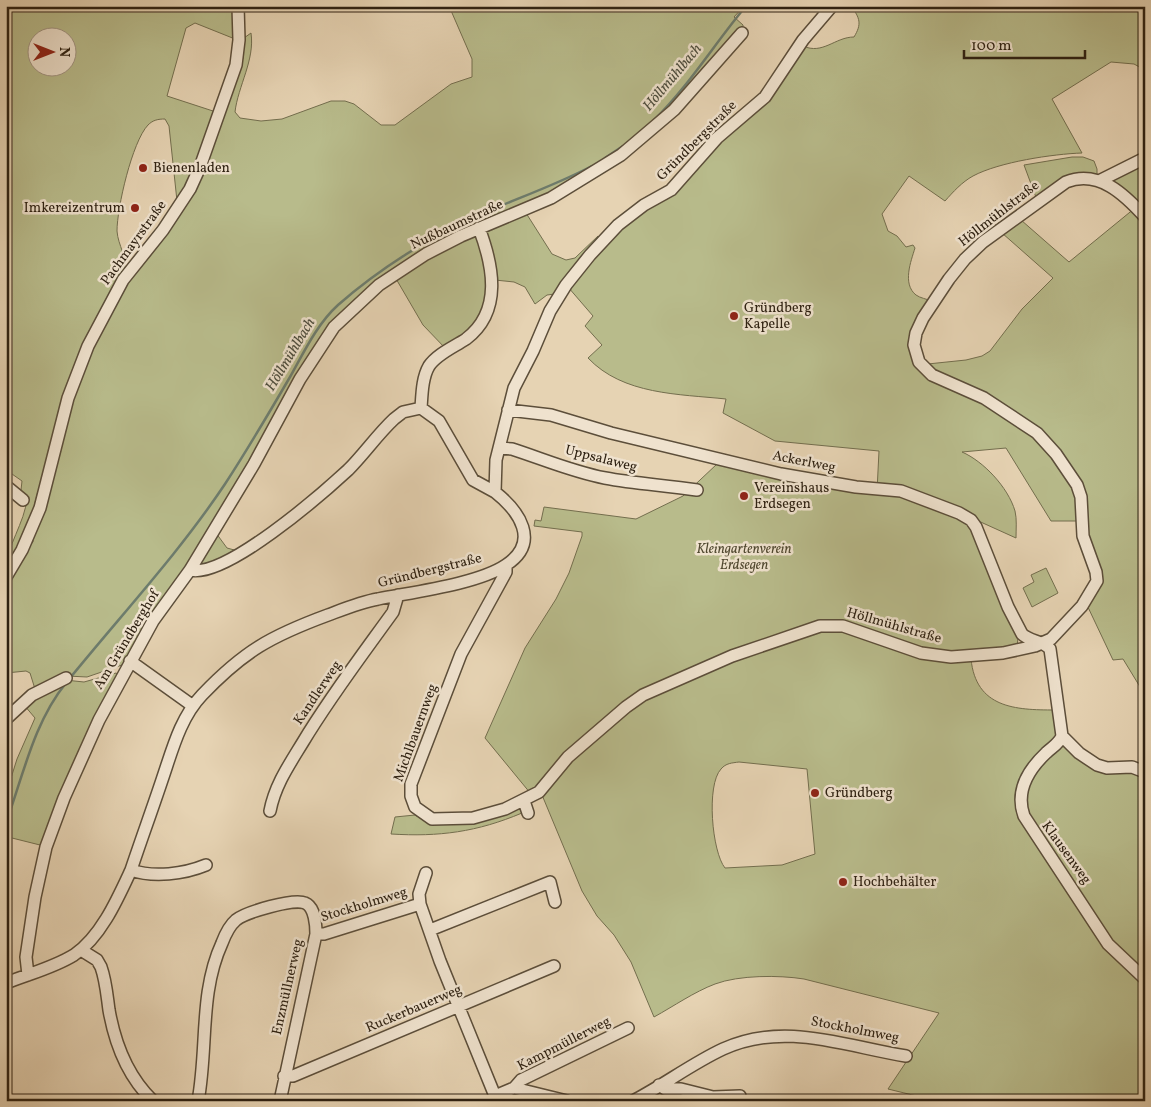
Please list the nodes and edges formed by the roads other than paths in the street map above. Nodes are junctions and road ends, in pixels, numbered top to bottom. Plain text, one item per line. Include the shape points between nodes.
1 (238, 6) edge
2 (832, 6) edge
3 (742, 33) dead end
4 (1145, 158) edge
5 (1099, 181) junction
6 (1145, 217) edge
7 (479, 228) junction
8 (421, 408) junction
9 (508, 410) junction
10 (499, 448) junction
11 (6, 486) edge
12 (697, 490) dead end
13 (495, 492) junction
14 (23, 500) dead end
15 (506, 565) junction
16 (190, 570) junction
17 (6, 577) edge
18 (398, 595) junction
19 (1022, 634) junction
20 (1044, 644) junction
21 (1021, 649) junction
22 (130, 661) junction
23 (66, 678) dead end
24 (193, 706) junction
25 (6, 719) edge
26 (1062, 736) junction
27 (1145, 772) edge
28 (524, 801) junction
29 (270, 811) dead end
30 (528, 813) dead end
31 (206, 865) dead end
32 (131, 870) junction
33 (426, 873) dead end
34 (555, 902) dead end
35 (420, 904) junction
36 (430, 930) junction
37 (316, 934) junction
38 (81, 950) junction
39 (554, 966) dead end
40 (28, 975) junction
41 (1145, 979) edge
42 (6, 983) edge
43 (458, 1006) junction
44 (628, 1028) dead end
45 (906, 1056) dead end
46 (284, 1076) junction
47 (659, 1085) junction
48 (514, 1088) junction
49 (740, 1096) dead end
50 (489, 1098) edge
51 (152, 1101) edge
52 (198, 1101) edge
53 (280, 1101) edge
54 (567, 1101) edge
55 (633, 1101) edge

1 - 17 street, Pachmayrstraße via 236,65 200,167 176,211 123,280 88,346 68,398 38,514
2 - 9 street, Gründbergstraße via 803,40 765,97 718,138 671,190 618,225 577,271 550,311 517,380
3 - 7 street, Nußbaumstraße via 674,110 639,142 551,198
4 - 5 street, Höllmühlstraße
5 - 6 street, Höllmühlstraße via 1120,192
5 - 20 street, Höllmühlstraße via 1076,179 1062,184 972,251 934,300 914,341 917,357 926,370 944,382 984,398 1026,425 1056,454 1077,485 1081,497 1082,536 1097,582 1067,624
7 - 8 street via 491,272 493,288 490,303 474,332 429,366
7 - 16 street, Nußbaumstraße via 426,254 393,275 363,298 334,327 300,379 254,464
8 - 13 street via 439,421 471,477
8 - 16 street via 403,412 394,419 333,484 260,542 204,570
9 - 10 street, Gründbergstraße
9 - 19 street, Ackerlweg via 551,415 781,474 901,492 959,513 976,527
10 - 12 street, Uppsalaweg via 602,478
10 - 13 street, Gründbergstraße
11 - 14 street
13 - 15 street via 517,515 524,528 521,548
15 - 18 street, Gründbergstraße via 457,583
15 - 28 street, Michlbauernweg via 506,572 454,670 410,792 416,809 434,819 480,817
16 - 22 street, Am Gründberghof via 163,605
18 - 24 street, Gründbergstraße via 347,608 270,638 244,656
18 - 29 street, Kandlerweg via 393,612 331,697 286,771
19 - 20 street
19 - 21 street
20 - 21 street, Höllmühlstraße
20 - 26 street via 1052,656
21 - 28 street, Höllmühlstraße via 951,657 921,652 843,626 820,626 793,633 721,660 634,701 568,757 539,792
22 - 24 street
22 - 40 street, Am Gründberghof via 92,734 51,832 31,922 26,957
23 - 25 street via 32,695
24 - 32 street, Gründbergstraße via 177,738
26 - 27 street via 1097,766 1132,767
26 - 41 street, Klausenweg via 1037,762 1025,782 1020,800 1024,816 1104,937
28 - 30 street
31 - 32 street via 181,873
32 - 38 street, Gründbergstraße via 106,917
33 - 35 street, Stockholmweg via 419,894
34 - 36 street via 550,882
35 - 36 street, Stockholmweg
35 - 37 street, Stockholmweg
36 - 43 street, Stockholmweg
37 - 46 street, Enzmüllnerweg
37 - 52 street, Enzmüllnerweg via 310,908 301,902 247,914 230,927 207,986 203,1072
38 - 40 street, Gründbergstraße
38 - 51 street via 97,960 101,968 118,1047 131,1074
39 - 43 street, Ruckerbauerweg
40 - 42 street, Gründbergstraße
43 - 46 street, Ruckerbauerweg via 293,1076
43 - 50 street, Stockholmweg
44 - 48 street, Kampmüllerweg via 521,1080
45 - 47 street, Stockholmweg via 812,1036 764,1037 723,1049
46 - 53 street, Enzmüllnerweg
47 - 49 street via 665,1089 681,1089 713,1097
47 - 55 street, Stockholmweg
48 - 50 street, Stockholmweg
48 - 54 street

